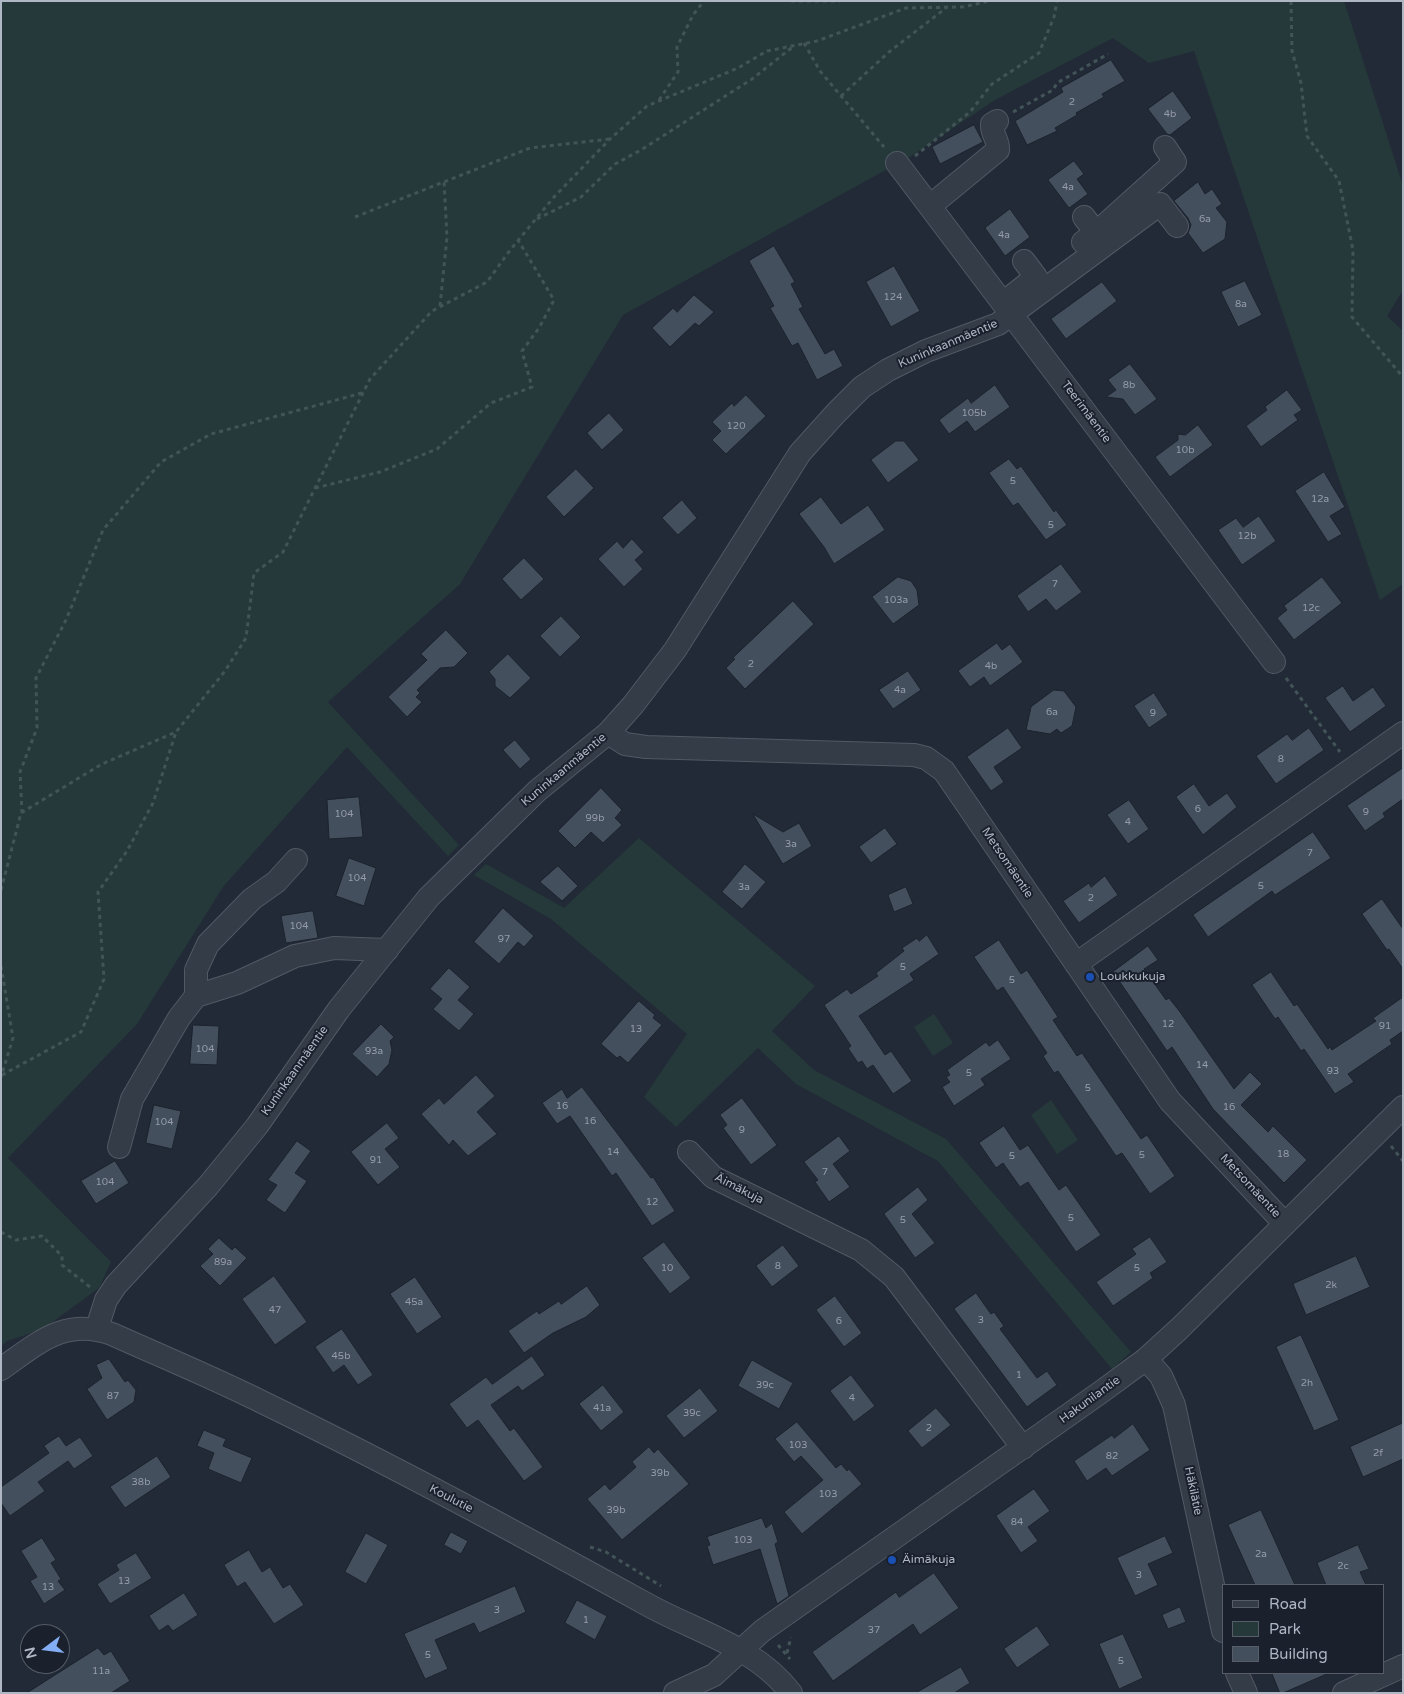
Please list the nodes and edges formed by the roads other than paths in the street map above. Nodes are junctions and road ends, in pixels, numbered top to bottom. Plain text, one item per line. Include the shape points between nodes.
1 (1004, 117) road end
2 (1165, 147) dead end
3 (904, 172) road end
4 (930, 206) junction
5 (1176, 226) dead end
6 (1007, 308) junction
7 (1274, 662) road end
8 (608, 733) junction
9 (1403, 734) edge
10 (296, 860) dead end
11 (387, 950) junction
12 (1076, 964) junction
13 (196, 996) junction
14 (1403, 1107) edge
15 (119, 1147) dead end
16 (689, 1152) dead end
17 (1285, 1224) junction
18 (97, 1328) junction
19 (1146, 1358) junction
20 (1, 1370) edge
21 (1023, 1448) junction
22 (1222, 1626) edge
23 (742, 1651) junction
24 (1403, 1666) edge
25 (1237, 1674) edge
26 (675, 1693) edge
27 (791, 1693) edge
28 (1246, 1693) edge
29 (1344, 1693) edge

1 - 4 street via 992,124 999,142 998,150
2 - 6 street via 1175,162 1030,269
3 - 4 street, Teerimäentie
4 - 6 street, Teerimäentie
5 - 6 street, Kuninkaanmäentie via 1160,204
6 - 7 street, Teerimäentie
6 - 8 street, Kuninkaanmäentie via 983,330 926,351 888,370 862,387 836,413 800,453 675,650
8 - 11 street, Kuninkaanmäentie via 536,791 429,897
8 - 12 street, Metsomäentie via 625,744 646,747 914,755 926,758 944,771
9 - 12 street
10 - 13 street via 208,944 196,970
11 - 13 street via 334,948 295,956 237,984
11 - 18 street, Kuninkaanmäentie via 339,1008 257,1126 208,1186 116,1285 106,1300
12 - 17 street, Metsomäentie via 1170,1101
13 - 15 street via 174,1026 132,1100
14 - 17 street, Hakunilantie
16 - 21 street, Äimäkuja via 713,1176 862,1250 894,1277
17 - 19 street, Hakunilantie
18 - 20 street via 78,1327 60,1331 35,1344
18 - 23 street, Koulutie via 264,1402 524,1537 678,1622
19 - 21 street, Hakunilantie
19 - 22 street, Häkilätie via 1161,1376 1174,1405
21 - 23 street, Hakunilantie via 762,1631
23 - 26 street, Hakunilantie via 714,1675
23 - 27 street, Koulutie via 768,1667
24 - 29 street
25 - 28 street

